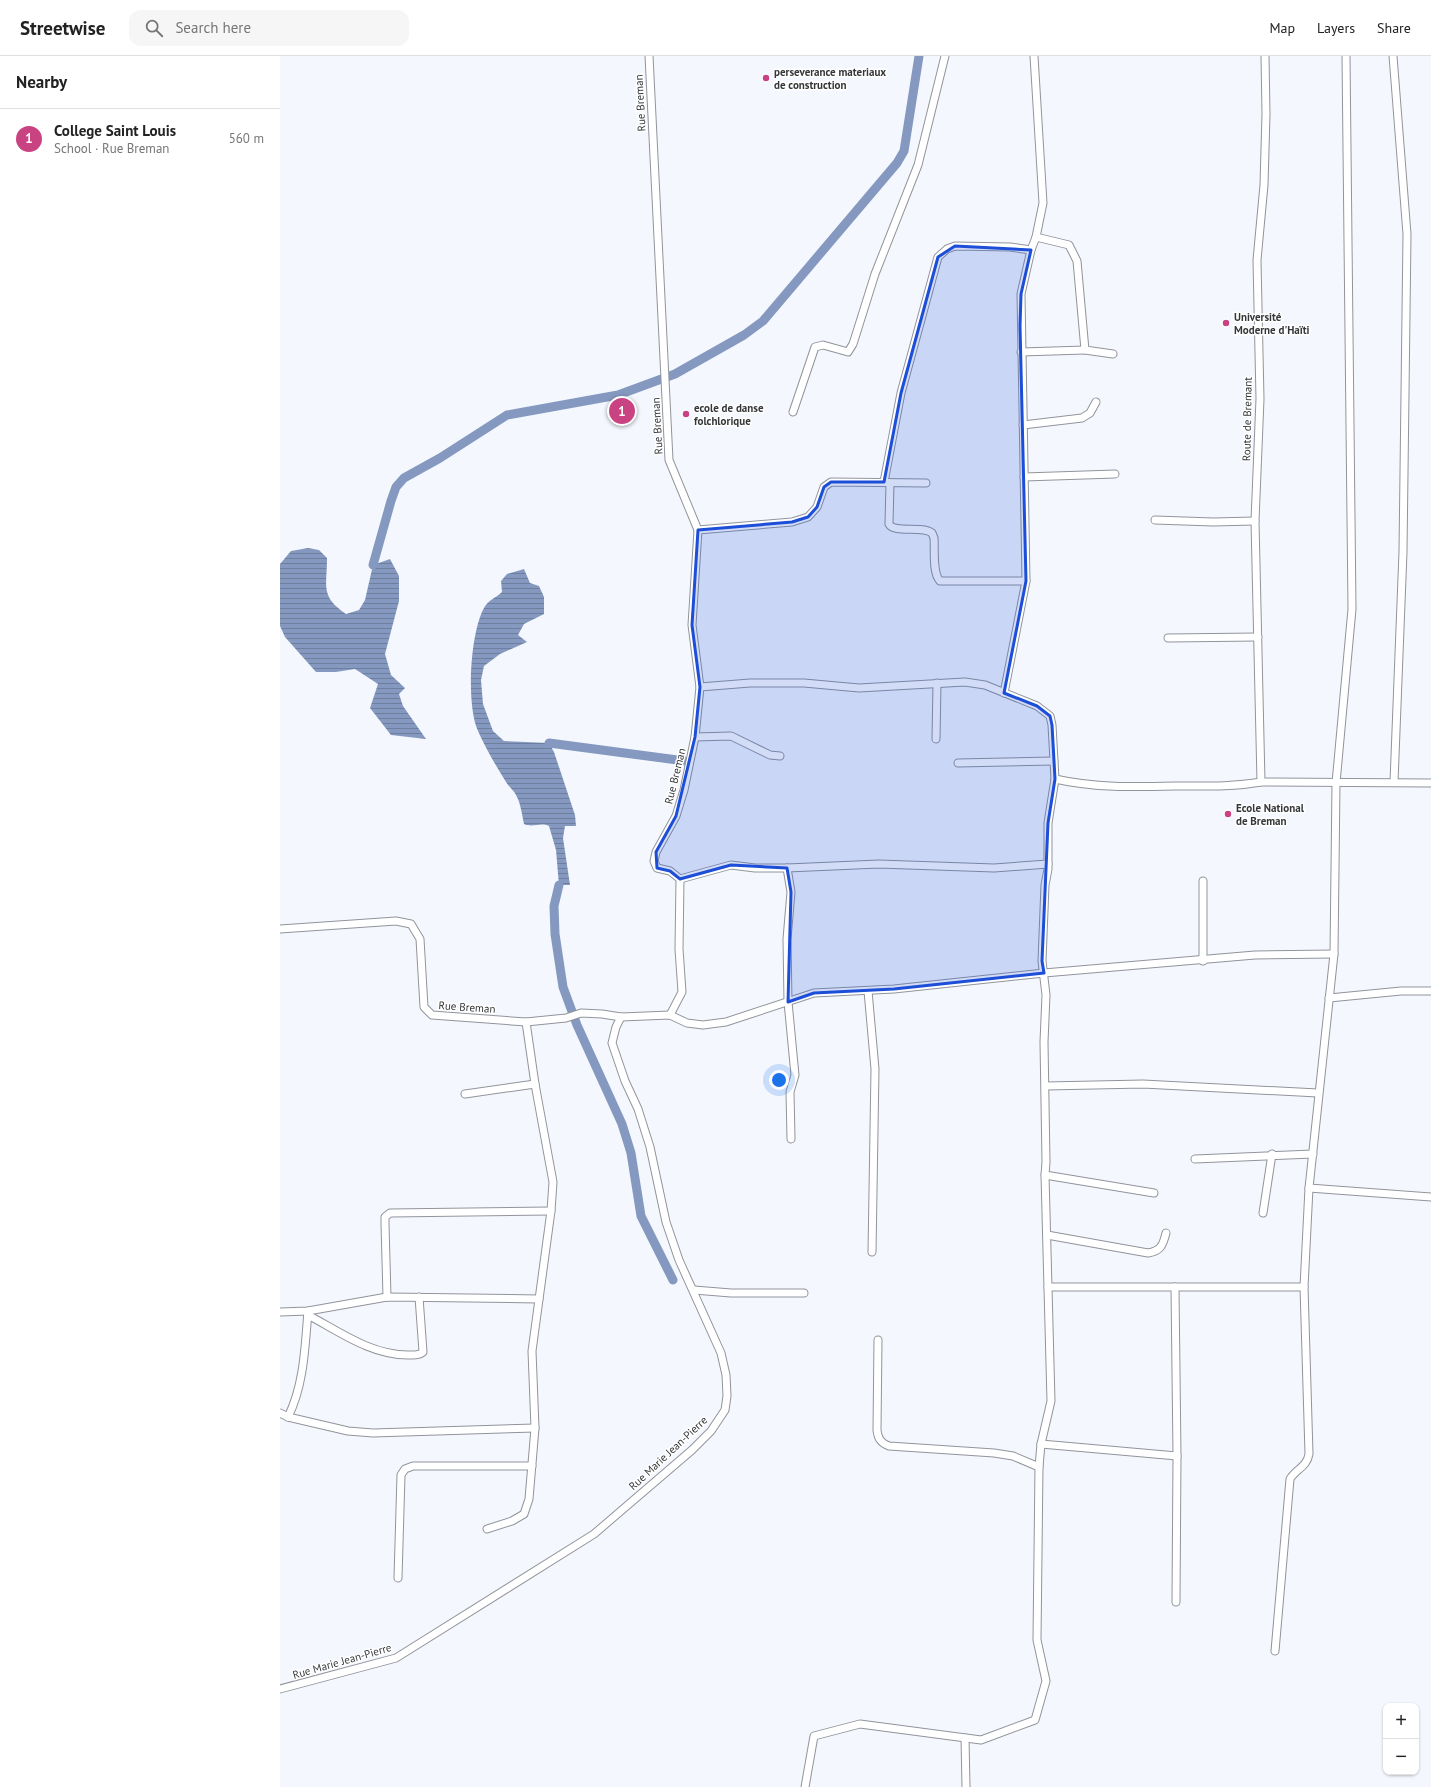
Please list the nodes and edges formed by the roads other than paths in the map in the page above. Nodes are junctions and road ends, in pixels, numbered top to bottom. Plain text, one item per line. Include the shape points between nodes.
1 (649, 56) edge
2 (945, 56) edge
3 (1034, 56) edge
4 (1265, 56) edge
5 (1346, 56) edge
6 (1393, 56) edge
7 (1036, 237) junction
8 (1031, 250) junction
9 (1085, 350) junction
10 (1021, 352) junction
11 (1113, 354) dead end
12 (1096, 402) dead end
13 (793, 412) dead end
14 (1023, 425) junction
15 (1115, 474) dead end
16 (1024, 477) junction
17 (887, 482) junction
18 (926, 483) dead end
19 (1155, 520) dead end
20 (1255, 521) junction
21 (698, 530) junction
22 (1026, 581) junction
23 (1258, 637) junction
24 (1168, 638) dead end
25 (937, 683) junction
26 (700, 688) junction
27 (1004, 693) junction
28 (695, 737) junction
29 (936, 739) dead end
30 (780, 756) dead end
31 (1054, 761) junction
32 (958, 763) dead end
33 (1056, 779) junction
34 (1261, 782) junction
35 (1394, 782) junction
36 (1431, 783) edge
37 (1336, 784) junction
38 (1048, 864) junction
39 (787, 868) junction
40 (680, 879) junction
41 (1204, 881) dead end
42 (280, 929) edge
43 (1334, 954) junction
44 (1203, 961) junction
45 (1044, 973) junction
46 (868, 991) junction
47 (1431, 991) edge
48 (1329, 998) junction
49 (788, 1002) junction
50 (670, 1015) junction
51 (621, 1017) junction
52 (526, 1022) junction
53 (535, 1084) junction
54 (1046, 1086) junction
55 (1318, 1093) junction
56 (465, 1094) dead end
57 (791, 1139) dead end
58 (1272, 1154) junction
59 (1313, 1154) junction
60 (1195, 1159) dead end
61 (1045, 1175) junction
62 (1309, 1188) junction
63 (1154, 1193) dead end
64 (1431, 1197) edge
65 (551, 1211) junction
66 (1263, 1213) dead end
67 (1166, 1233) dead end
68 (1047, 1235) junction
69 (872, 1252) dead end
70 (1048, 1287) junction
71 (1174, 1287) junction
72 (1304, 1287) junction
73 (694, 1290) junction
74 (804, 1293) dead end
75 (419, 1297) junction
76 (387, 1298) junction
77 (539, 1300) junction
78 (280, 1312) edge
79 (308, 1313) junction
80 (878, 1340) dead end
81 (280, 1413) edge
82 (288, 1417) junction
83 (535, 1428) junction
84 (1041, 1444) junction
85 (1177, 1456) junction
86 (532, 1466) junction
87 (1039, 1467) junction
88 (487, 1530) dead end
89 (398, 1578) dead end
90 (1176, 1602) dead end
91 (1275, 1651) dead end
92 (280, 1690) edge
93 (965, 1738) junction
94 (805, 1787) edge
95 (966, 1787) edge

1 - 21 street, Rue Breman via 670,460
2 - 13 street via 918,165 875,274 853,344 848,352 823,345 815,347
3 - 7 street via 1043,203
4 - 20 street, Route de Bremant via 1264,185 1257,260 1260,399
5 - 37 street via 1352,609
6 - 35 street via 1407,234 1403,552
7 - 8 street
7 - 9 street via 1069,244 1077,261
8 - 10 street via 1021,294
8 - 17 street via 955,246 938,257 901,393
9 - 10 street
9 - 11 street
10 - 14 street
12 - 14 street via 1090,413 1082,418
14 - 16 street
15 - 16 street
16 - 22 street
17 - 18 street
17 - 21 street via 831,482 824,487 816,507 808,517 792,522
17 - 22 street via 889,524 894,528 932,533 937,578 940,581
19 - 20 street
20 - 23 street, Route de Bremant
21 - 26 street, Rue Breman via 692,625
22 - 27 street
23 - 24 street
23 - 34 street, Route de Bremant
25 - 26 street via 859,688 804,683 758,683
25 - 27 street via 965,682 985,685
25 - 29 street
26 - 28 street, Rue Breman
27 - 31 street via 1037,706 1050,716
28 - 30 street via 731,736 770,755
28 - 40 street, Rue Breman via 676,816 656,852 654,861 657,868 670,871
31 - 32 street
31 - 33 street
33 - 34 street via 1084,785 1118,787 1237,786
33 - 38 street via 1048,823
34 - 37 street
35 - 36 street
35 - 37 street
37 - 43 street
38 - 39 street via 994,868 879,864
38 - 45 street via 1042,962
39 - 40 street via 732,865
39 - 49 street via 790,892 787,939
40 - 50 street via 679,949 682,992
41 - 44 street
42 - 52 street, Rue Breman via 396,922 411,924 420,939 424,1007 432,1015
43 - 44 street via 1275,954
43 - 48 street
44 - 45 street
45 - 46 street
45 - 54 street
46 - 49 street via 814,993
46 - 69 street via 875,1069
47 - 48 street via 1401,991
48 - 55 street
49 - 50 street via 726,1022 703,1025 687,1024
49 - 57 street via 795,1075 790,1092
50 - 51 street, Rue Breman
51 - 52 street, Rue Breman via 581,1013 566,1018
51 - 73 street, Rue Marie Jean-Pierre via 612,1043 650,1147 666,1222 679,1260
52 - 53 street
53 - 56 street
53 - 65 street via 553,1182
54 - 55 street via 1143,1084
54 - 61 street
55 - 59 street
58 - 59 street
58 - 60 street
58 - 66 street
59 - 62 street
61 - 63 street
61 - 68 street
62 - 64 street
62 - 72 street
65 - 76 street via 390,1213 385,1217 384,1224
65 - 77 street
67 - 68 street via 1163,1245 1157,1252 1148,1253
68 - 70 street
70 - 71 street
70 - 84 street via 1051,1401
71 - 72 street
71 - 85 street
72 - 91 street via 1309,1454 1305,1465 1294,1472 1290,1479
73 - 74 street
73 - 92 street, Rue Marie Jean-Pierre via 721,1353 727,1396 720,1420 692,1450 594,1534 396,1658
75 - 76 street
75 - 77 street
75 - 79 street via 423,1352 419,1355 397,1355 371,1349
76 - 79 street
77 - 83 street via 532,1351
78 - 79 street
79 - 82 street via 302,1374 295,1403
80 - 87 street via 876,1430 882,1443 889,1446 1014,1456
81 - 82 street
82 - 83 street via 348,1431 373,1433
83 - 86 street
84 - 85 street
84 - 87 street
85 - 90 street
86 - 88 street via 529,1499 524,1514
86 - 89 street via 413,1466 405,1469 401,1474
87 - 93 street via 1037,1640 1046,1681 1036,1720 982,1740
93 - 94 street via 860,1724 814,1736
93 - 95 street

